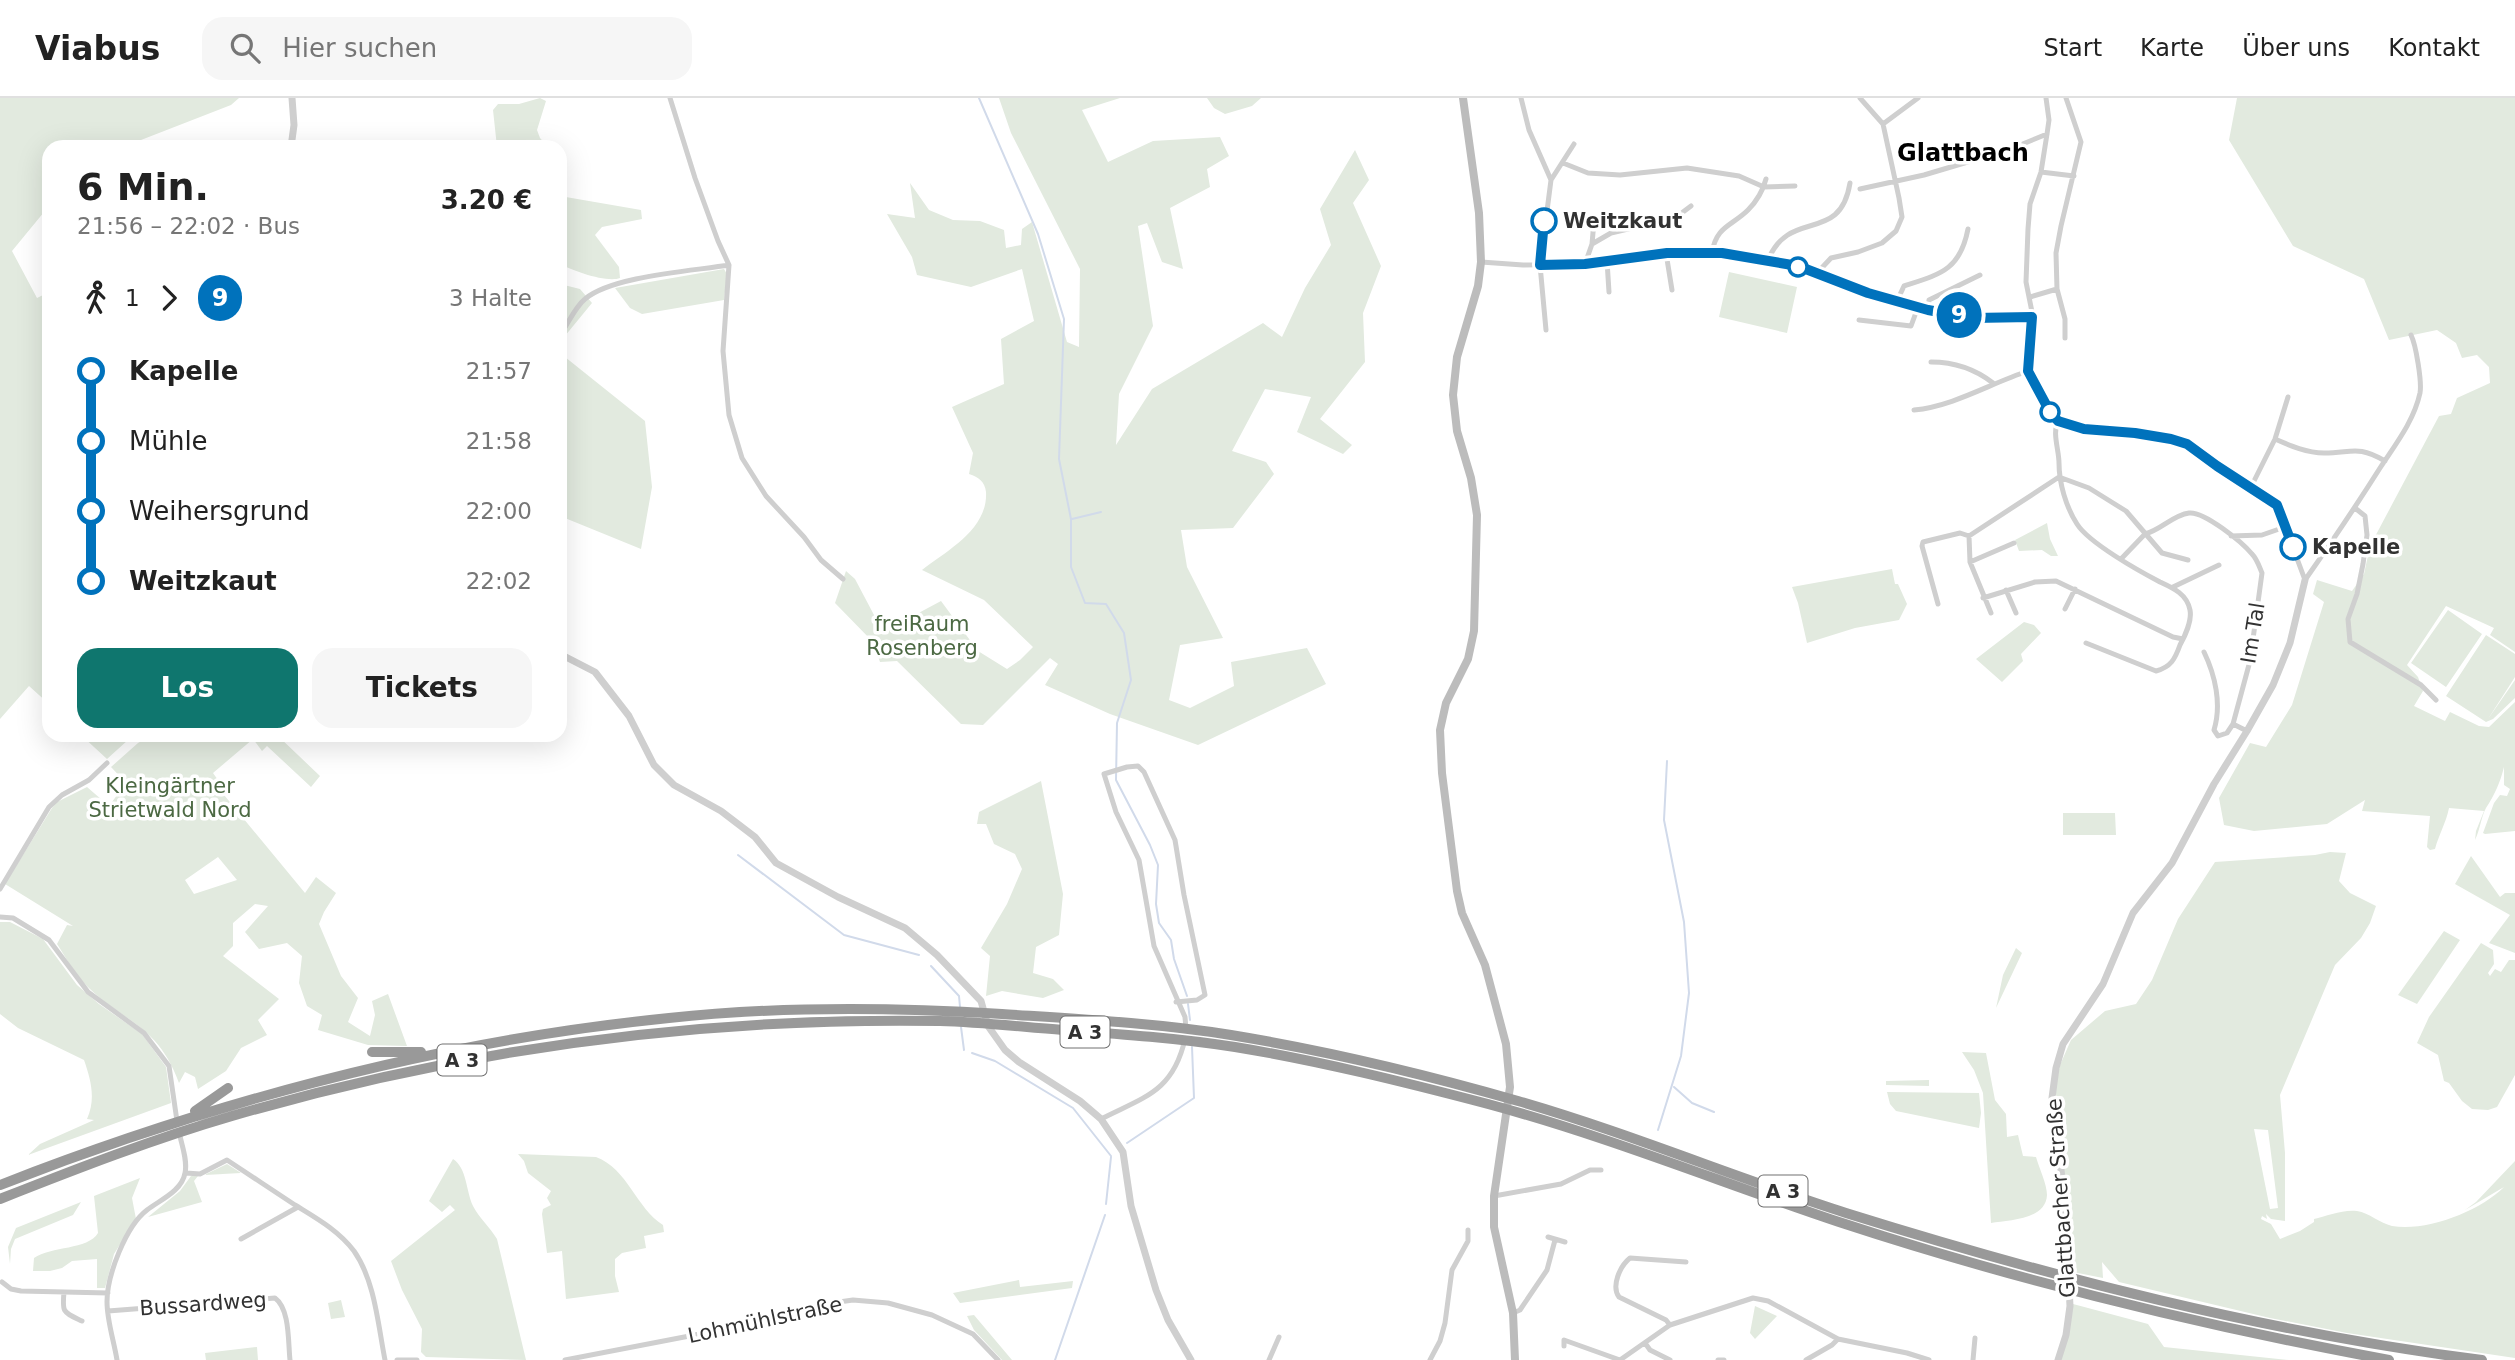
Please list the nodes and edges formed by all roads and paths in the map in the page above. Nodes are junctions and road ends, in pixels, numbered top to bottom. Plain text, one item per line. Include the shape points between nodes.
1 (292, 98) edge
2 (670, 98) edge
3 (1521, 98) edge
4 (1860, 98) edge
5 (1918, 98) edge
6 (2046, 98) edge
7 (2066, 98) edge
8 (1465, 100) edge
9 (1883, 124) junction
10 (2047, 134) junction
11 (292, 140) edge
12 (1574, 144) dead end
13 (1563, 163) junction
14 (2041, 172) junction
15 (2074, 176) junction
16 (1766, 179) dead end
17 (1550, 180) junction
18 (1895, 182) junction
19 (1850, 183) dead end
20 (1795, 186) dead end
21 (1764, 187) junction
22 (1860, 189) dead end
23 (1691, 206) dead end
24 (1594, 221) dead end
25 (1968, 229) dead end
26 (1592, 244) junction
27 (1667, 253) junction
28 (1712, 253) junction
29 (1769, 260) junction
30 (1607, 261) junction
31 (1481, 262) junction
32 (1585, 264) junction
33 (729, 265) junction
34 (1540, 265) junction
35 (1817, 273) junction
36 (1980, 275) dead end
37 (2057, 289) junction
38 (1672, 290) dead end
39 (1609, 292) dead end
40 (2030, 297) junction
41 (1897, 301) junction
42 (1919, 307) junction
43 (1928, 310) junction
44 (2032, 317) junction
45 (1859, 320) dead end
46 (567, 325) edge
47 (1546, 330) dead end
48 (2411, 335) dead end
49 (2065, 338) dead end
50 (1931, 362) dead end
51 (2028, 371) junction
52 (1993, 383) junction
53 (2288, 397) dead end
54 (1914, 410) dead end
55 (2058, 421) junction
56 (2275, 439) junction
57 (2385, 461) junction
58 (2059, 477) junction
59 (2251, 487) junction
60 (2355, 508) junction
61 (2285, 527) junction
62 (2145, 534) junction
63 (1969, 536) junction
64 (2231, 536) junction
65 (2014, 543) dead end
66 (2122, 559) junction
67 (2188, 560) dead end
68 (1970, 562) junction
69 (2219, 565) dead end
70 (843, 579) dead end
71 (2305, 580) junction
72 (2173, 587) junction
73 (2075, 589) junction
74 (2006, 590) junction
75 (1983, 598) junction
76 (1938, 604) dead end
77 (2065, 610) dead end
78 (2016, 613) dead end
79 (1991, 614) dead end
80 (2183, 639) junction
81 (2086, 643) dead end
82 (2204, 652) dead end
83 (567, 658) edge
84 (2436, 700) dead end
85 (2233, 724) junction
86 (2248, 732) junction
87 (107, 763) dead end
88 (0, 889) edge
89 (0, 917) edge
90 (1176, 1002) junction
91 (943, 1016) junction
92 (449, 1051) junction
93 (372, 1052) dead end
94 (228, 1088) dead end
95 (1489, 1099) junction
96 (183, 1119) junction
97 (1101, 1119) junction
98 (1601, 1170) dead end
99 (186, 1173) junction
100 (0, 1185) edge
101 (1493, 1196) junction
102 (0, 1199) edge
103 (298, 1207) junction
104 (1468, 1230) dead end
105 (1548, 1237) dead end
106 (241, 1239) dead end
107 (1555, 1240) junction
108 (1565, 1242) dead end
109 (1686, 1262) dead end
110 (2, 1282) dead end
111 (64, 1292) junction
112 (108, 1293) junction
113 (108, 1311) junction
114 (1513, 1313) junction
115 (82, 1321) dead end
116 (1671, 1325) junction
117 (1279, 1337) dead end
118 (1975, 1338) dead end
119 (1838, 1339) junction
120 (1564, 1340) dead end
121 (1644, 1343) junction
122 (593, 1358) edge
123 (117, 1360) edge
124 (290, 1360) edge
125 (385, 1360) edge
126 (397, 1360) edge
127 (417, 1360) edge
128 (565, 1360) edge
129 (998, 1360) edge
130 (1191, 1360) edge
131 (1269, 1360) edge
132 (1430, 1360) edge
133 (1516, 1360) edge
134 (1620, 1360) edge
135 (1670, 1360) edge
136 (1718, 1360) edge
137 (1724, 1360) edge
138 (1806, 1360) edge
139 (1929, 1360) edge
140 (1973, 1360) edge
141 (2058, 1360) edge
142 (2389, 1360) edge
143 (2482, 1360) edge

1 - 11 street
2 - 33 street
3 - 17 street
4 - 9 street
5 - 9 street
6 - 10 street
7 - 15 street via 2081,142
8 - 31 main road
9 - 18 street
10 - 14 street
10 - 18 street via 2008,150
12 - 13 street
13 - 17 street
13 - 21 street via 1588,173 1620,175 1687,168 1739,176
14 - 15 street
14 - 40 street via 2030,204 2026,268
15 - 37 street via 2056,253
16 - 21 street
17 - 34 street
18 - 22 street
18 - 35 street via 1902,217 1896,231 1882,243 1832,258
19 - 29 street via 1846,204 1837,215 1789,231 1774,246
20 - 21 street
21 - 28 street via 1748,211 1720,231
23 - 26 street via 1675,218 1611,233
24 - 26 street
25 - 41 street via 1964,250 1955,263 1904,286
26 - 32 street
27 - 28 street
27 - 30 street
27 - 38 street
28 - 29 street
29 - 35 street
30 - 32 street
30 - 39 street
31 - 34 street
31 - 101 main road via 1457,357 1453,395 1476,515 1474,631 1468,659 1442,716 1440,746 1457,891 1485,965 1506,1044 1510,1087
32 - 34 street
33 - 46 street via 610,286 585,299
33 - 70 street via 723,351 729,415 742,458 766,496
34 - 47 street
35 - 41 street
36 - 43 street via 1929,300
37 - 40 street
37 - 49 street
40 - 44 street
41 - 42 street
42 - 43 street
42 - 45 street via 1911,326
43 - 44 street via 1973,318
44 - 51 street
48 - 57 street via 2420,393 2403,435
50 - 52 street via 1959,366
51 - 52 street
51 - 55 street
52 - 54 street via 1936,407
53 - 56 street
55 - 58 street via 2054,429
55 - 59 street via 2187,444
56 - 57 street via 2323,453 2367,451
56 - 59 street
57 - 60 street
58 - 62 street via 2089,488 2126,511
58 - 63 street
58 - 66 street via 2078,526
59 - 61 street via 2277,505
60 - 71 street
60 - 84 street via 2365,516 2367,535 2348,620 2350,642 2421,685
61 - 64 street via 2262,535
61 - 71 street
62 - 64 street via 2191,512
62 - 66 street
62 - 67 street via 2162,553
63 - 68 street
63 - 76 street via 1960,533 1923,542
64 - 85 street, Im Tal via 2251,553 2262,573 2250,661
65 - 68 street
66 - 72 street
68 - 75 street
69 - 72 street
71 - 86 street, Glattbacher Straße via 2290,643
72 - 80 street via 2188,602 2191,613
73 - 74 street via 2056,581
73 - 77 street
73 - 80 street
74 - 75 street
74 - 78 street
75 - 79 street
80 - 81 street via 2174,660 2157,671
82 - 85 street via 2219,711 2214,730 2218,736
83 - 97 street via 595,672 629,716 654,765 674,785 721,811 755,837 776,863 905,928 981,1001 988,1026 1004,1049
85 - 86 street
86 - 141 street, Glattbacher Straße via 2214,783 2172,863 2133,914 2103,984 2069,1033 2056,1068 2053,1117 2064,1194 2070,1306
87 - 88 street via 49,807
89 - 99 street via 13,918 49,940 88,992 144,1033 169,1066
90 - 90 street via 1205,995 1175,840 1141,767 1119,769 1104,774 1139,860 1154,946
90 - 97 street via 1186,1028 1172,1075 1142,1098
91 - 92 highway, A 3 via 791,1009 668,1018
91 - 95 highway, A 3 via 1231,1046
91 - 95 highway, A 3 via 1017,1015 1226,1034 1316,1050
91 - 102 highway, A 3 via 670,1031 455,1061 228,1117
92 - 93 highway
92 - 96 highway, A 3 via 303,1084
94 - 96 highway
95 - 142 highway, A 3 via 1838,1222 2041,1282 2133,1307
95 - 143 highway, A 3 via 1525,1103 1841,1211 2134,1294 2329,1337
96 - 100 highway, A 3
97 - 130 street via 1123,1152 1131,1206 1156,1290
98 - 101 street via 1590,1170 1561,1184
99 - 103 street via 200,1174 227,1160
99 - 112 street via 175,1190 134,1223
101 - 114 main road via 1494,1227
103 - 106 street
103 - 125 street via 324,1223 354,1252 371,1292
104 - 132 street via 1468,1241 1452,1270 1445,1323
105 - 107 street
107 - 108 street
107 - 114 street via 1547,1270 1520,1310
109 - 116 street via 1630,1258 1615,1285 1619,1297
110 - 111 street via 21,1291
111 - 112 street
111 - 115 street via 62,1308
112 - 113 street
113 - 123 street
113 - 124 street, Bussardweg via 275,1298 284,1315
114 - 133 main road
116 - 119 street via 1760,1298
116 - 121 street
117 - 131 street
118 - 140 street
119 - 138 street
119 - 139 street
120 - 134 street
121 - 134 street
121 - 135 street
122 - 128 street, Lohmühlstraße
122 - 129 street, Lohmühlstraße via 824,1304 865,1301 911,1308 958,1326 973,1334
126 - 127 street
136 - 137 street

